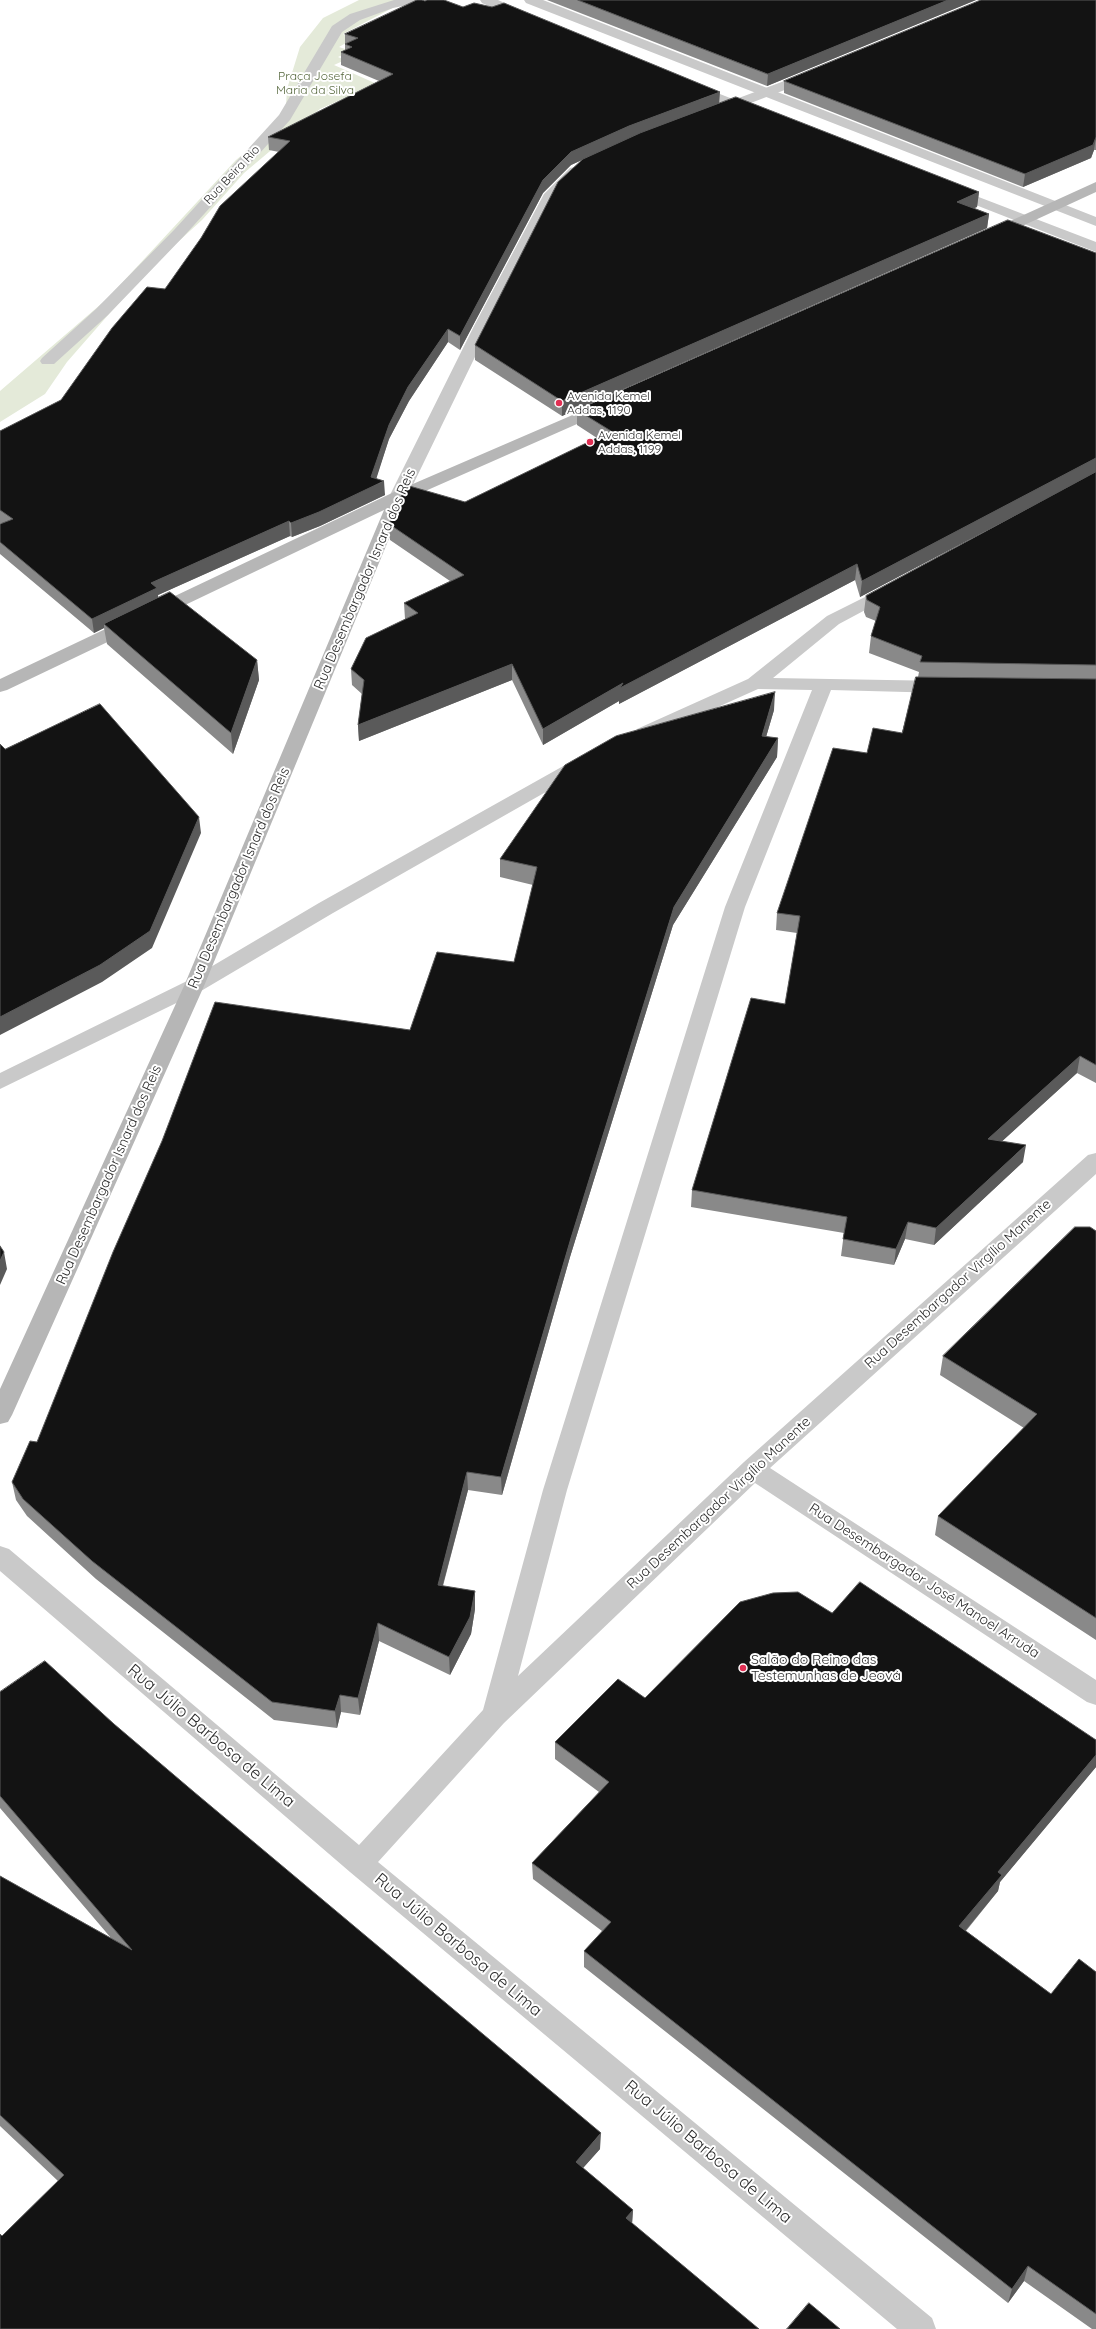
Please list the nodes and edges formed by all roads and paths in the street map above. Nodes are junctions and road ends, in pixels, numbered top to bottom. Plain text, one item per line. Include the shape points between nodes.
1 (412, 0) edge
2 (531, 0) edge
3 (494, 1) edge
4 (537, 22) edge
5 (825, 69) edge
6 (682, 83) edge
7 (767, 93) junction
8 (734, 104) junction
9 (705, 115) edge
10 (763, 116) edge
11 (591, 162) edge
12 (938, 185) edge
13 (1096, 186) edge
14 (1053, 206) junction
15 (1025, 220) junction
16 (1096, 222) edge
17 (974, 243) edge
18 (1096, 248) edge
19 (48, 361) dead end
20 (617, 401) edge
21 (398, 497) junction
22 (902, 583) edge
23 (755, 683) junction
24 (824, 684) junction
25 (0, 686) edge
26 (963, 688) edge
27 (628, 740) edge
28 (600, 754) edge
29 (194, 986) junction
30 (0, 1082) edge
31 (1095, 1163) edge
32 (0, 1415) edge
33 (753, 1469) junction
34 (0, 1556) edge
35 (1096, 1694) edge
36 (495, 1715) junction
37 (360, 1863) junction
38 (921, 2329) edge

1 - 19 street, Rua Beira Rio via 355,17 337,29 285,117 119,295
2 - 7 street
3 - 4 street
5 - 7 street
6 - 8 street
7 - 8 street
7 - 14 street
8 - 9 street
8 - 10 street
11 - 21 street, Rua Desembargador Isnard dos Reis via 577,169 551,194 482,326
12 - 15 street
13 - 14 main road
14 - 15 main road
14 - 16 street
15 - 17 main road
15 - 18 street
20 - 21 main road
21 - 25 main road
21 - 29 main road, Rua Desembargador Isnard dos Reis
22 - 23 street via 833,620
23 - 24 street
23 - 27 street
24 - 26 street
24 - 36 street via 735,907 555,1490
28 - 29 street via 326,908
29 - 30 street
29 - 32 main road, Rua Desembargador Isnard dos Reis
31 - 33 street, Rua Desembargador Virgílio Manente
33 - 35 street, Rua Desembargador José Manoel Arruda
33 - 36 street, Rua Desembargador Virgílio Manente
34 - 37 street, Rua Júlio Barbosa de Lima
36 - 37 street, Rua Desembargador Virgílio Manente
37 - 38 street, Rua Júlio Barbosa de Lima

